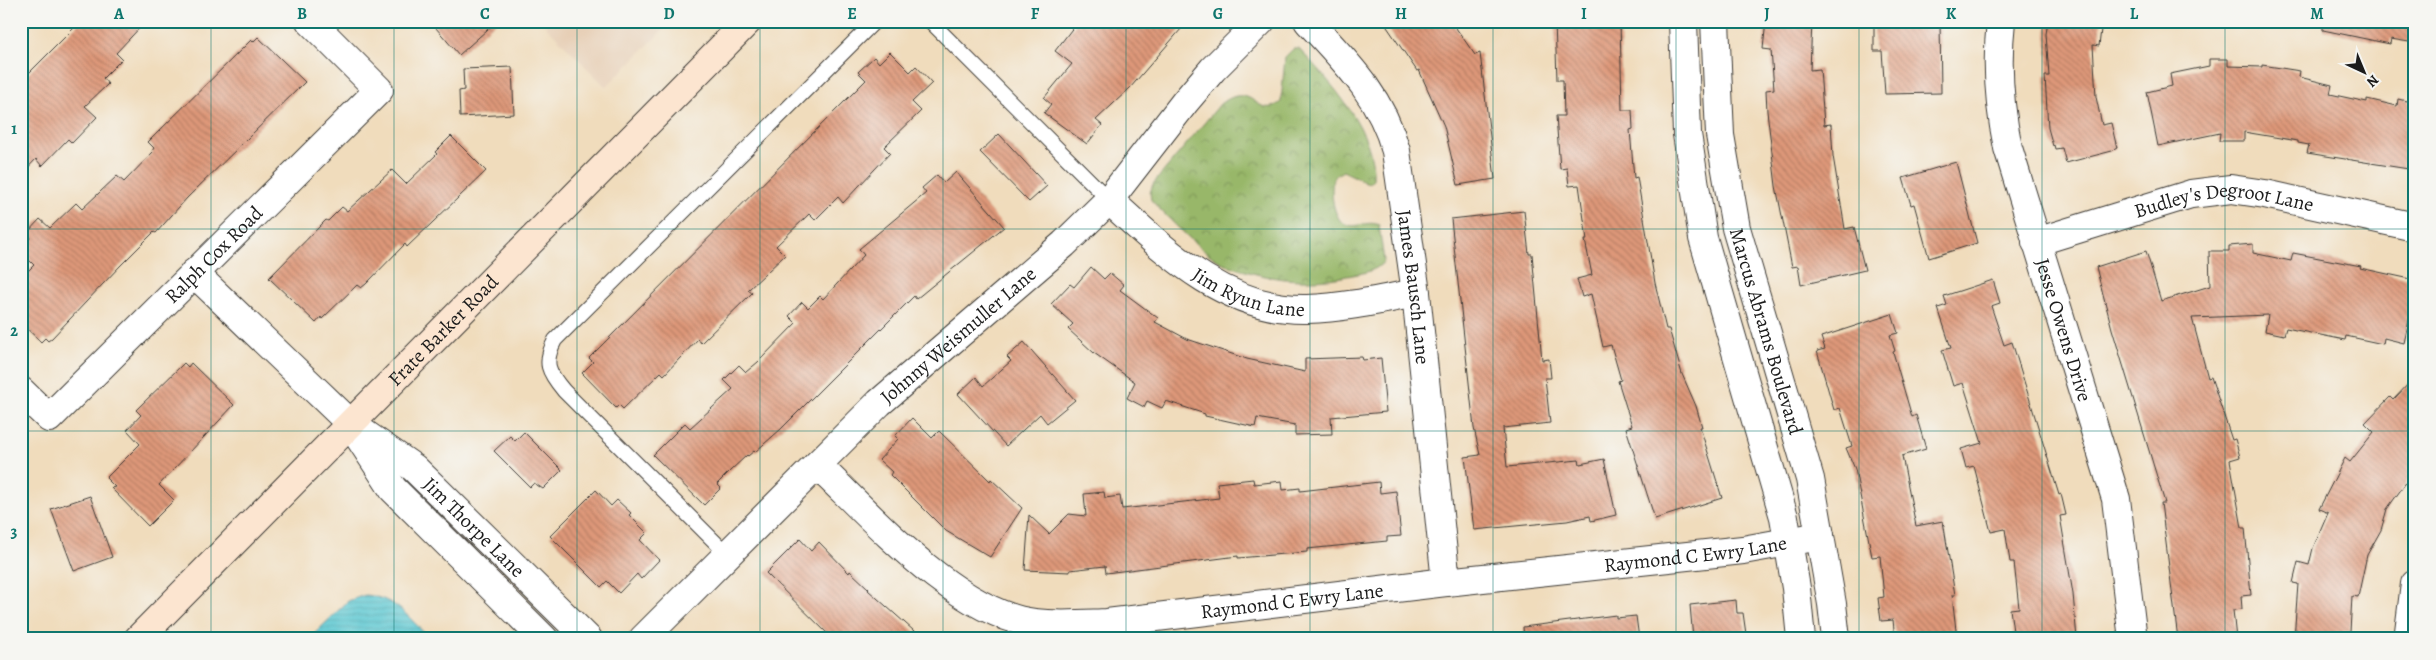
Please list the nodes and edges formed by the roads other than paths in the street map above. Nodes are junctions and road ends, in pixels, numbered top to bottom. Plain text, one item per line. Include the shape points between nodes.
1 (310, 21) edge
2 (748, 21) edge
3 (875, 21) edge
4 (930, 21) edge
5 (1261, 21) edge
6 (1308, 21) edge
7 (1683, 21) edge
8 (1715, 21) edge
9 (2001, 21) edge
10 (1109, 200) junction
11 (2415, 227) edge
12 (2036, 242) junction
13 (194, 273) junction
14 (1416, 293) junction
15 (21, 391) edge
16 (352, 425) junction
17 (818, 465) junction
18 (1820, 536) junction
19 (1789, 543) junction
20 (728, 555) junction
21 (1446, 582) junction
22 (2415, 584) edge
23 (138, 639) edge
24 (544, 639) edge
25 (588, 639) edge
26 (643, 639) edge
27 (1802, 639) edge
28 (1836, 639) edge
29 (2133, 639) edge
30 (2408, 639) edge

1 - 13 street, Ralph Cox Road via 379,90
2 - 16 street, Frate Barker Road
3 - 20 lane via 555,340 548,352 548,365 564,391
4 - 10 lane
5 - 10 street, Johnny Weismuller Lane via 1191,96
6 - 14 street, James Bausch Lane via 1360,78 1380,107 1390,129 1403,193
7 - 19 street, Marcus Abrams Boulevard via 1687,134 1703,238 1773,476
8 - 18 street, Marcus Abrams Boulevard via 1720,136 1736,228 1801,446
9 - 12 street, Jesse Owens Drive via 1998,62 2000,111
10 - 14 street, Jim Ryun Lane via 1160,246 1206,280 1268,305 1305,309
10 - 17 street, Johnny Weismuller Lane via 1044,262 879,403
11 - 12 street, Budley's Degroot Lane via 2231,189 2191,194
12 - 29 street, Jesse Owens Drive via 2116,499
13 - 15 street, Ralph Cox Road via 48,418
13 - 16 street, Jim Thorpe Lane
14 - 21 street, James Bausch Lane
16 - 23 street, Frate Barker Road
16 - 24 street, Jim Thorpe Lane via 393,489
16 - 25 street, Jim Thorpe Lane via 414,468
17 - 20 street, Johnny Weismuller Lane
17 - 21 street, Raymond C Ewry Lane via 951,588 1003,616 1032,623 1107,623
18 - 19 street, Raymond C Ewry Lane
18 - 28 street, Marcus Abrams Boulevard
19 - 21 street, Raymond C Ewry Lane
19 - 27 street, Marcus Abrams Boulevard
20 - 26 street, Johnny Weismuller Lane
22 - 30 street

